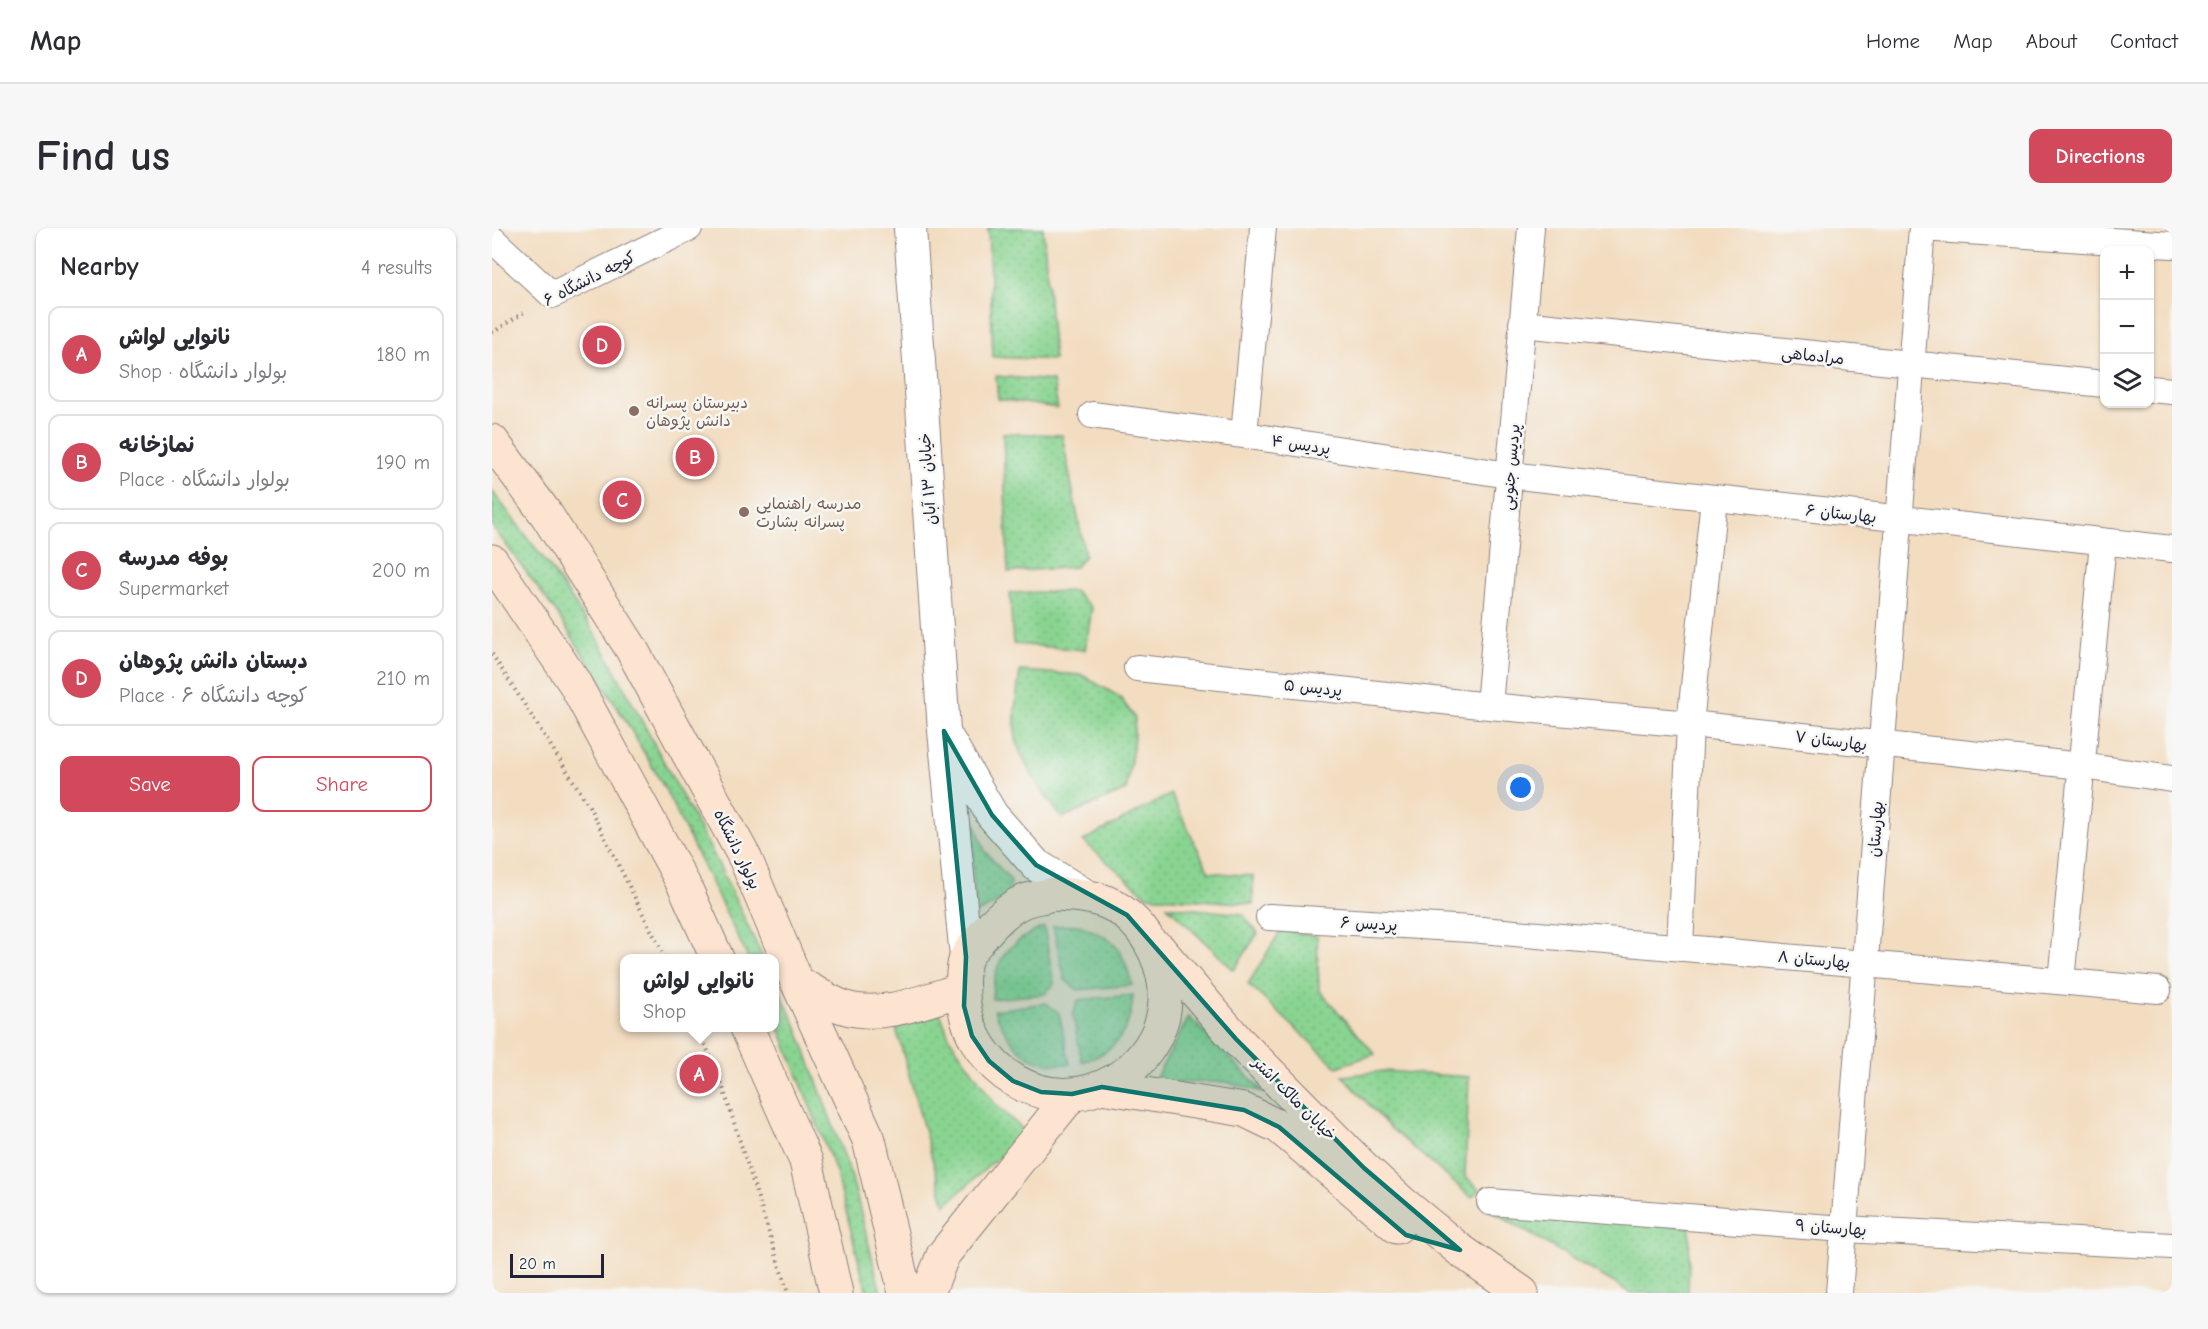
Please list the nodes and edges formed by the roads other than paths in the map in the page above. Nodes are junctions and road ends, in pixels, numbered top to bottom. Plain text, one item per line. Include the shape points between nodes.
1 (689, 228) edge
2 (910, 228) edge
3 (1263, 228) edge
4 (1531, 228) edge
5 (1922, 228) edge
6 (492, 239) edge
7 (2172, 245) edge
8 (1522, 324) junction
9 (1912, 365) junction
10 (2100, 384) edge
11 (2154, 389) edge
12 (2172, 391) edge
13 (1092, 416) dead end
14 (1244, 435) junction
15 (492, 441) edge
16 (1509, 475) junction
17 (1714, 499) junction
18 (1900, 519) junction
19 (2103, 542) junction
20 (2172, 549) edge
21 (492, 561) edge
22 (1137, 668) dead end
23 (1490, 706) junction
24 (1690, 724) junction
25 (944, 731) junction
26 (1882, 746) junction
27 (2082, 766) junction
28 (2172, 779) edge
29 (1085, 895) junction
30 (1269, 916) dead end
31 (1470, 929) joint
32 (1144, 932) junction
33 (1680, 948) junction
34 (715, 954) edge
35 (966, 957) junction
36 (1865, 964) junction
37 (2061, 981) junction
38 (797, 982) junction
39 (963, 989) junction
40 (2158, 990) dead end
41 (749, 1032) edge
42 (1087, 1091) junction
43 (1490, 1202) dead end
44 (1844, 1229) junction
45 (2172, 1246) edge
46 (1460, 1250) junction
47 (836, 1293) edge
48 (905, 1293) edge
49 (928, 1293) edge
50 (1522, 1293) edge
51 (1839, 1293) edge

1 - 6 street, کوچه دانشگاه ۶ via 552,295
2 - 25 street, خیابان ۱۳ آبان
3 - 14 street
4 - 8 street, پردیس جنوبی
5 - 7 street
5 - 9 street, بهارستان
8 - 9 street, مرادماهی
8 - 16 street, پردیس جنوبی
9 - 10 street, مرادماهی
9 - 18 street, بهارستان
11 - 12 street
13 - 14 street, پردیس ۴
14 - 16 street, پردیس ۴
15 - 38 main road, بولوار دانشگاه via 546,514 632,648 745,858
16 - 17 street, بهارستان ۶
16 - 23 street, پردیس جنوبی
17 - 18 street, بهارستان ۶
17 - 24 street
18 - 19 street, بهارستان ۶
18 - 26 street, بهارستان
19 - 20 street, بهارستان ۶
19 - 27 street
21 - 34 main road via 574,682 685,887
22 - 23 street, پردیس ۵
23 - 24 street, بهارستان ۷
24 - 26 street, بهارستان ۷
24 - 33 street
25 - 29 street, خیابان ۱۳ آبان via 992,815 1036,865
25 - 35 street, خیابان ۱۳ آبان
26 - 27 street, بهارستان ۷
26 - 36 street, بهارستان
27 - 28 street, بهارستان ۷
27 - 37 street
29 - 32 main road via 1127,915
29 - 35 main road via 1053,894 1022,902 996,920
30 - 31 street, پردیس ۶
31 - 33 street, بهارستان ۸
32 - 42 main road via 1159,959 1165,990 1162,1020 1149,1048 1129,1072
32 - 46 main road, خیابان مالک اشتر via 1252,1056 1392,1195
33 - 36 street, بهارستان ۸
35 - 39 main road
36 - 37 street, بهارستان ۸
36 - 44 street, بهارستان
37 - 40 street, بهارستان ۸
38 - 39 main road via 842,1007 866,1011 890,1009
38 - 48 main road, بولوار دانشگاه via 869,1140
39 - 42 main road via 972,1036 989,1061 1013,1081 1041,1092
41 - 47 main road via 806,1161
42 - 46 main road, خیابان مالک اشتر via 1244,1110 1279,1127 1406,1235
42 - 49 main road via 943,1255
43 - 44 street, بهارستان ۹
44 - 45 street, بهارستان ۹
44 - 51 street, بهارستان
46 - 50 main road, خیابان مالک اشتر

